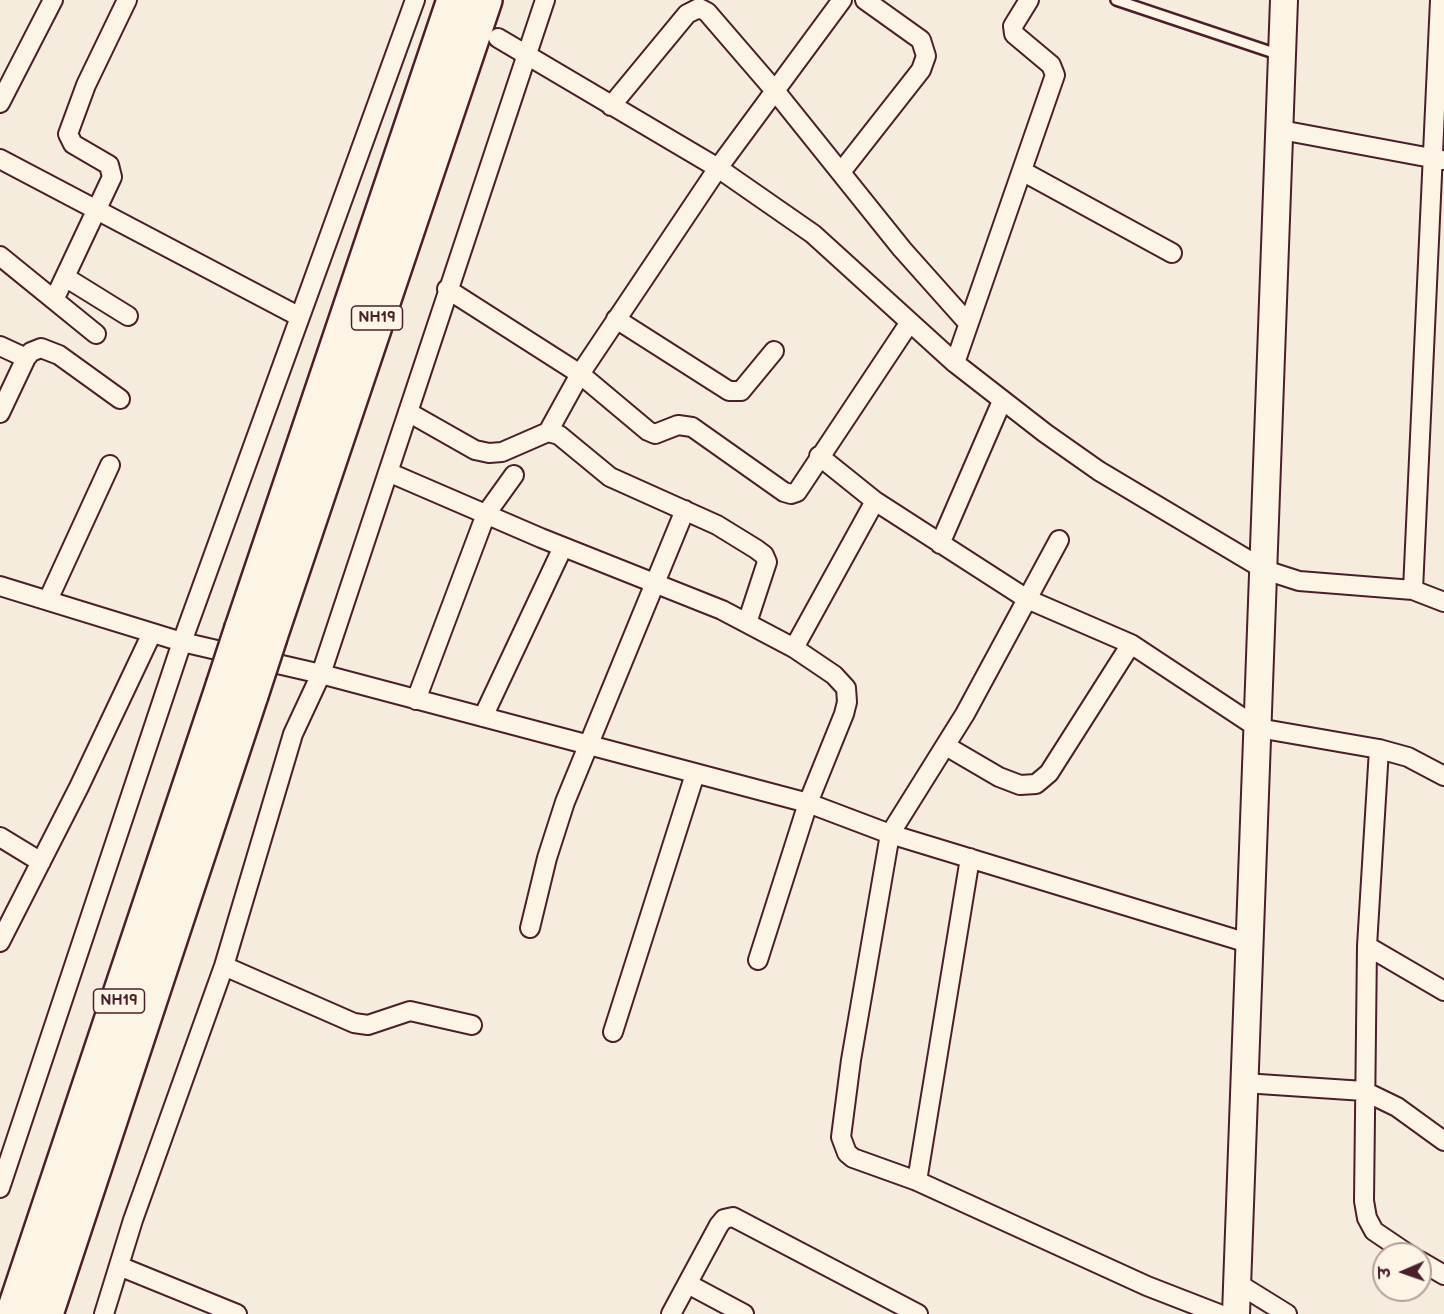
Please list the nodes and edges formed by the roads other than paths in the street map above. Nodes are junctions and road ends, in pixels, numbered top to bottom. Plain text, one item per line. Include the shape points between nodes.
1 (53, 0) edge
2 (127, 0) edge
3 (415, 0) edge
4 (485, 0) edge
5 (545, 0) edge
6 (842, 0) edge
7 (865, 0) edge
8 (1029, 0) edge
9 (1116, 0) edge
10 (1284, 0) edge
11 (1440, 0) edge
12 (442, 1) edge
13 (498, 38) dead end
14 (527, 55) junction
15 (1283, 56) junction
16 (776, 92) junction
17 (0, 103) edge
18 (611, 106) junction
19 (1281, 130) junction
20 (0, 159) edge
21 (1438, 159) edge
22 (718, 168) junction
23 (1022, 171) junction
24 (841, 172) junction
25 (98, 209) junction
26 (1172, 253) dead end
27 (0, 256) edge
28 (65, 277) junction
29 (447, 289) junction
30 (54, 300) junction
31 (128, 316) dead end
32 (300, 317) junction
33 (616, 319) junction
34 (910, 322) junction
35 (968, 323) junction
36 (96, 334) dead end
37 (0, 346) edge
38 (774, 351) dead end
39 (26, 358) junction
40 (955, 363) junction
41 (580, 374) junction
42 (120, 399) dead end
43 (1002, 401) junction
44 (408, 412) junction
45 (0, 413) edge
46 (548, 432) junction
47 (819, 456) junction
48 (110, 465) dead end
49 (388, 472) junction
50 (514, 475) dead end
51 (875, 501) junction
52 (685, 510) junction
53 (486, 514) junction
54 (1059, 540) dead end
55 (940, 544) junction
56 (563, 547) junction
57 (1265, 570) junction
58 (656, 582) junction
59 (0, 586) edge
60 (1413, 590) junction
61 (1027, 599) junction
62 (48, 600) junction
63 (1444, 602) edge
64 (747, 623) junction
65 (256, 632) junction
66 (152, 633) junction
67 (182, 642) junction
68 (1131, 644) junction
69 (794, 648) junction
70 (321, 674) junction
71 (237, 691) junction
72 (416, 700) junction
73 (483, 717) junction
74 (1258, 728) junction
75 (587, 745) junction
76 (946, 746) junction
77 (1379, 749) junction
78 (695, 774) junction
79 (1444, 776) edge
80 (807, 804) junction
81 (890, 834) junction
82 (0, 837) edge
83 (970, 858) junction
84 (41, 862) junction
85 (531, 928) dead end
86 (0, 942) edge
87 (1248, 943) junction
88 (1367, 946) junction
89 (758, 960) dead end
90 (224, 966) junction
91 (1444, 991) edge
92 (472, 1025) dead end
93 (613, 1032) dead end
94 (1244, 1083) junction
95 (1364, 1091) junction
96 (1444, 1141) edge
97 (916, 1181) junction
98 (0, 1188) edge
99 (1388, 1242) edge
100 (118, 1266) junction
101 (1237, 1283) junction
102 (688, 1284) junction
103 (13, 1314) edge
104 (46, 1314) edge
105 (104, 1314) edge
106 (237, 1314) edge
107 (671, 1314) edge
108 (744, 1314) edge
109 (918, 1314) edge
110 (1219, 1314) edge
111 (1236, 1314) edge
112 (1287, 1314) edge

1 - 17 street
2 - 25 street via 86,85 68,134 73,144 113,171
3 - 32 street
4 - 65 highway, NH19
5 - 14 street
6 - 16 street
7 - 24 street via 921,40 926,56 921,70
8 - 23 street via 1013,26 1014,34 1051,64 1055,75
9 - 15 lane
10 - 15 street
11 - 21 street
12 - 65 highway, NH19
13 - 14 street
14 - 18 street
14 - 29 street
15 - 19 street
16 - 18 street via 707,12 699,8 687,14
16 - 22 street
16 - 24 street
18 - 22 street
19 - 21 street
19 - 57 street
20 - 25 street
21 - 60 street
22 - 33 street
22 - 34 street via 813,234
23 - 26 street
23 - 35 street
24 - 35 street
25 - 28 street
25 - 32 street
27 - 30 street
28 - 30 street
28 - 31 street
29 - 41 street
29 - 44 street
30 - 36 street
32 - 67 street
33 - 38 street via 729,391 741,390
33 - 41 street
34 - 40 street
34 - 47 street
35 - 40 street
37 - 39 street
39 - 42 street via 31,352 48,349
39 - 45 street
40 - 43 street
41 - 46 street
41 - 47 street via 648,431 655,434 678,425 692,427 784,492 797,492
43 - 55 street
43 - 57 street via 1099,471
44 - 46 street via 475,450 489,453 502,452
44 - 49 street
46 - 52 street via 559,435 610,477
47 - 51 street
48 - 62 street
49 - 53 street
49 - 70 street
50 - 53 street
51 - 55 street
51 - 69 street
52 - 58 street
52 - 64 street via 764,555 765,574
53 - 56 street
53 - 72 street
54 - 61 street
55 - 61 street
56 - 58 street
56 - 73 street
57 - 60 street via 1299,581
57 - 74 street
58 - 64 street
58 - 75 street
59 - 62 street
60 - 63 street
61 - 68 street
61 - 76 street
62 - 66 street
64 - 69 street
65 - 71 highway, NH19, bridge
66 - 67 street
66 - 84 street
67 - 70 street
67 - 98 street
68 - 74 street
68 - 76 street via 1048,773 1036,784 1020,785 999,777
69 - 80 street via 846,688 847,702
70 - 72 street
70 - 90 street via 294,734
71 - 103 highway, NH19
71 - 104 highway, NH19
72 - 73 street
73 - 75 street
74 - 77 street
74 - 87 street
75 - 78 street
75 - 85 street via 556,826
76 - 81 street
77 - 79 street via 1408,757
77 - 88 street
78 - 80 street
78 - 93 street
80 - 81 street
80 - 89 street
81 - 83 street
81 - 97 street via 841,1137 853,1158
82 - 84 street
83 - 87 street
83 - 97 street
84 - 86 street
87 - 94 street
88 - 91 street
88 - 95 street
90 - 92 street via 354,1023 368,1025 410,1011
90 - 100 street
94 - 95 street
94 - 101 street
95 - 96 street via 1397,1107
95 - 99 street via 1364,1201 1374,1231
97 - 110 street via 1147,1286
100 - 105 street
100 - 106 street
101 - 111 street
101 - 112 street
102 - 107 street
102 - 108 street
102 - 109 street via 719,1225 733,1217

